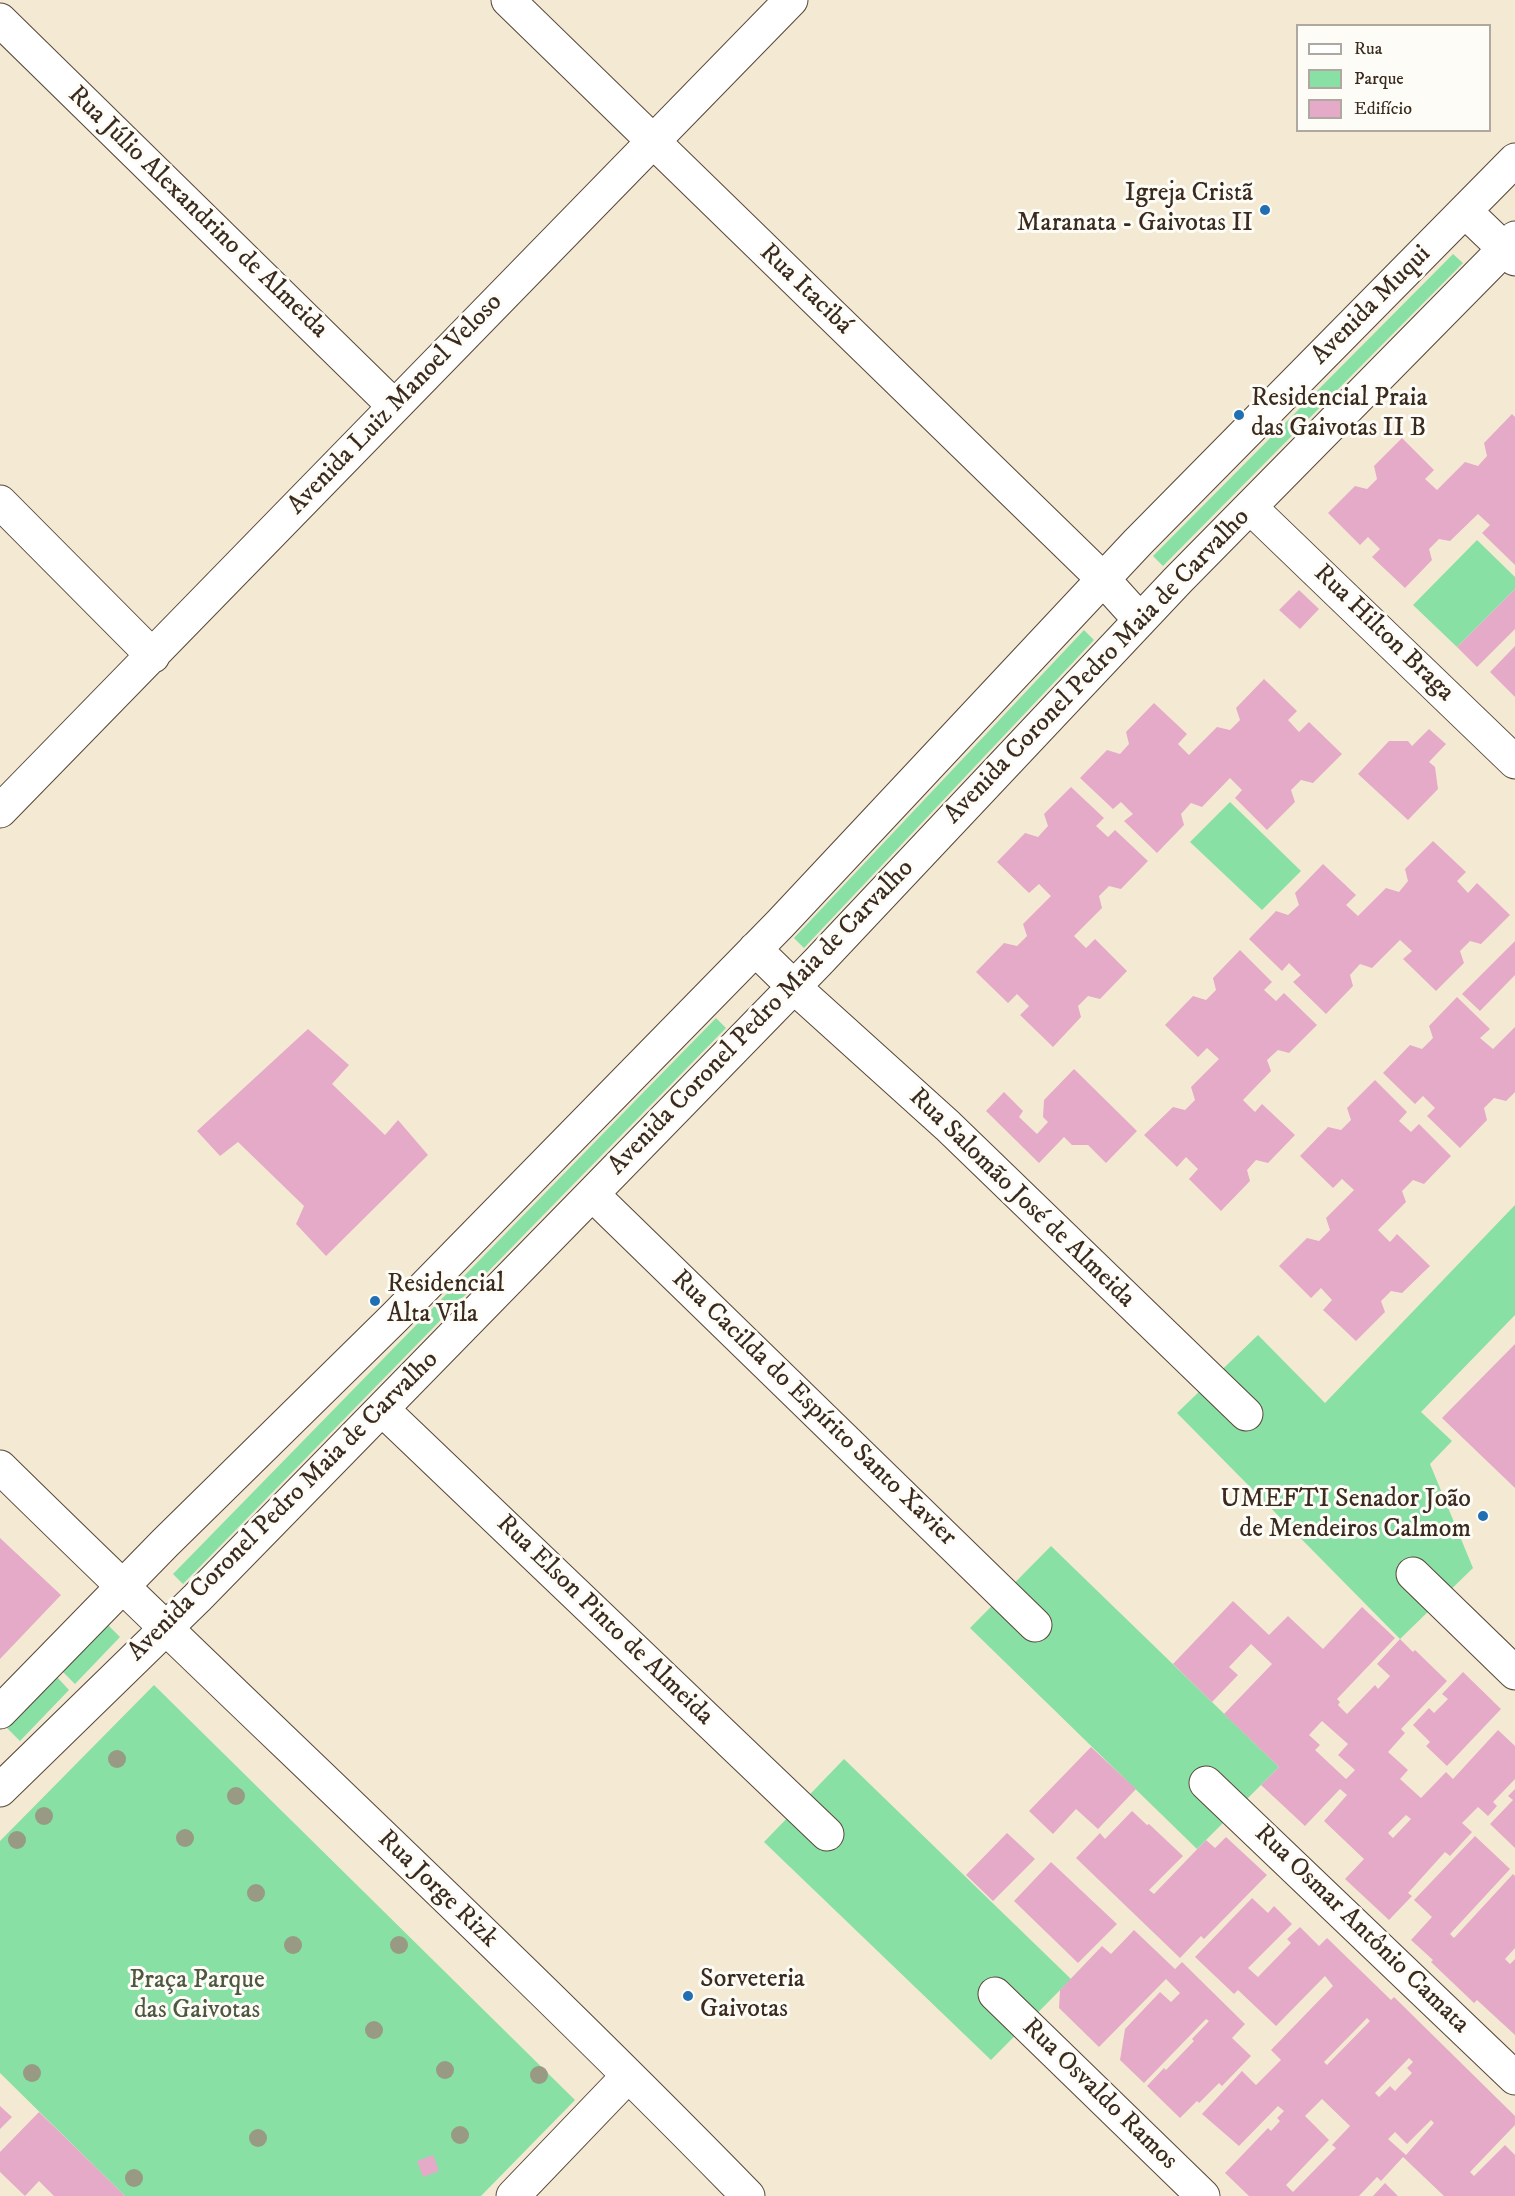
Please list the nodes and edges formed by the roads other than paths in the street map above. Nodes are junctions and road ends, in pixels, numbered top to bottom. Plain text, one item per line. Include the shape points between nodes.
1 (508, 0) edge
2 (791, 0) edge
3 (0, 20) edge
4 (652, 143) junction
5 (1515, 160) edge
6 (1466, 212) junction
7 (1512, 248) edge
8 (394, 406) junction
9 (0, 502) edge
10 (1250, 507) junction
11 (1103, 579) junction
12 (1140, 620) junction
13 (153, 656) junction
14 (1515, 762) edge
15 (0, 811) edge
16 (755, 948) junction
17 (794, 987) junction
18 (592, 1194) junction
19 (382, 1409) junction
20 (1246, 1414) dead end
21 (0, 1467) edge
22 (1413, 1574) dead end
23 (123, 1586) junction
24 (1035, 1625) dead end
25 (167, 1627) junction
26 (1515, 1673) edge
27 (0, 1712) edge
28 (7, 1770) edge
29 (1206, 1783) dead end
30 (827, 1834) dead end
31 (995, 1994) dead end
32 (628, 2076) junction
33 (1515, 2078) edge
34 (513, 2196) edge
35 (748, 2196) edge
36 (1203, 2196) edge

1 - 4 street, Rua Itacibá
2 - 4 street, Avenida Luiz Manoel Veloso
3 - 8 street, Rua Júlio Alexandrino de Almeida
4 - 8 street, Avenida Luiz Manoel Veloso
4 - 11 street, Rua Itacibá
5 - 6 street, Avenida Muqui
6 - 7 street
6 - 11 street, Avenida Muqui
7 - 10 street, Avenida Coronel Pedro Maia de Carvalho
8 - 13 street, Avenida Luiz Manoel Veloso
9 - 13 street
10 - 12 street, Avenida Coronel Pedro Maia de Carvalho
10 - 14 street, Rua Hilton Braga
11 - 12 street, Rua Itacibá
11 - 16 street, Avenida Coronel Pedro Maia de Carvalho
12 - 17 street, Avenida Coronel Pedro Maia de Carvalho
13 - 15 street, Avenida Luiz Manoel Veloso
16 - 17 street, Rua Salomão José de Almeida
16 - 23 street, Avenida Coronel Pedro Maia de Carvalho via 395,1317
17 - 18 street, Avenida Coronel Pedro Maia de Carvalho
17 - 20 street, Rua Salomão José de Almeida via 948,1126
18 - 19 street, Avenida Coronel Pedro Maia de Carvalho
18 - 24 street, Rua Cacilda do Espírito Santo Xavier
19 - 25 street, Avenida Coronel Pedro Maia de Carvalho
19 - 30 street, Rua Elson Pinto de Almeida
21 - 23 street, Rua Jorge Rizk
22 - 26 street
23 - 25 street, Rua Jorge Rizk
23 - 27 street, Avenida Coronel Pedro Maia de Carvalho
25 - 28 street, Avenida Coronel Pedro Maia de Carvalho
25 - 32 street, Rua Jorge Rizk
29 - 33 street, Rua Osmar Antônio Camata
31 - 36 street, Rua Osvaldo Ramos
32 - 34 street
32 - 35 street, Rua Jorge Rizk

